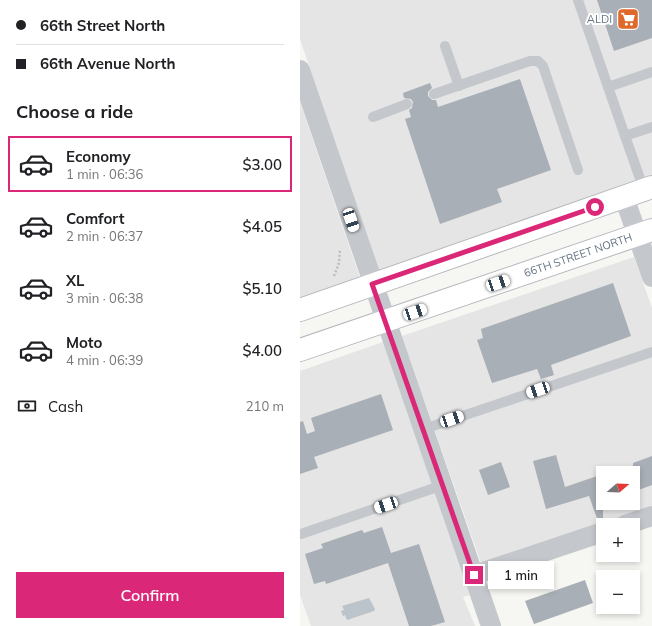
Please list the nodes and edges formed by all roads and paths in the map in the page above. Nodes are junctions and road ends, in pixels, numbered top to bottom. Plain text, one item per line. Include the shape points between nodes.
1 (578, 0) edge
2 (445, 46) dead end
3 (300, 70) edge
4 (652, 72) edge
5 (459, 86) junction
6 (608, 87) junction
7 (434, 94) dead end
8 (407, 104) dead end
9 (372, 117) dead end
10 (652, 127) edge
11 (625, 136) junction
12 (578, 170) dead end
13 (640, 191) edge
14 (645, 232) edge
15 (652, 277) edge
16 (372, 284) junction
17 (300, 310) edge
18 (387, 321) junction
19 (300, 350) edge
20 (652, 352) edge
21 (424, 429) junction
22 (443, 485) junction
23 (652, 516) edge
24 (640, 520) edge
25 (301, 534) edge
26 (596, 534) edge
27 (474, 575) junction
28 (491, 626) edge

1 - 6 lane
2 - 5 lane
3 - 16 street
4 - 6 lane
5 - 7 lane
5 - 12 lane via 530,61 538,61 543,66
6 - 11 lane
8 - 9 lane
10 - 11 lane
11 - 13 lane
13 - 14 street
13 - 16 main road
14 - 15 street
14 - 18 main road, 66TH STREET NORTH
16 - 17 main road
16 - 18 street
18 - 19 main road, 66TH STREET NORTH
18 - 21 street
20 - 21 lane
21 - 22 street
22 - 25 lane
22 - 27 street
23 - 24 street
26 - 27 street
27 - 28 street

